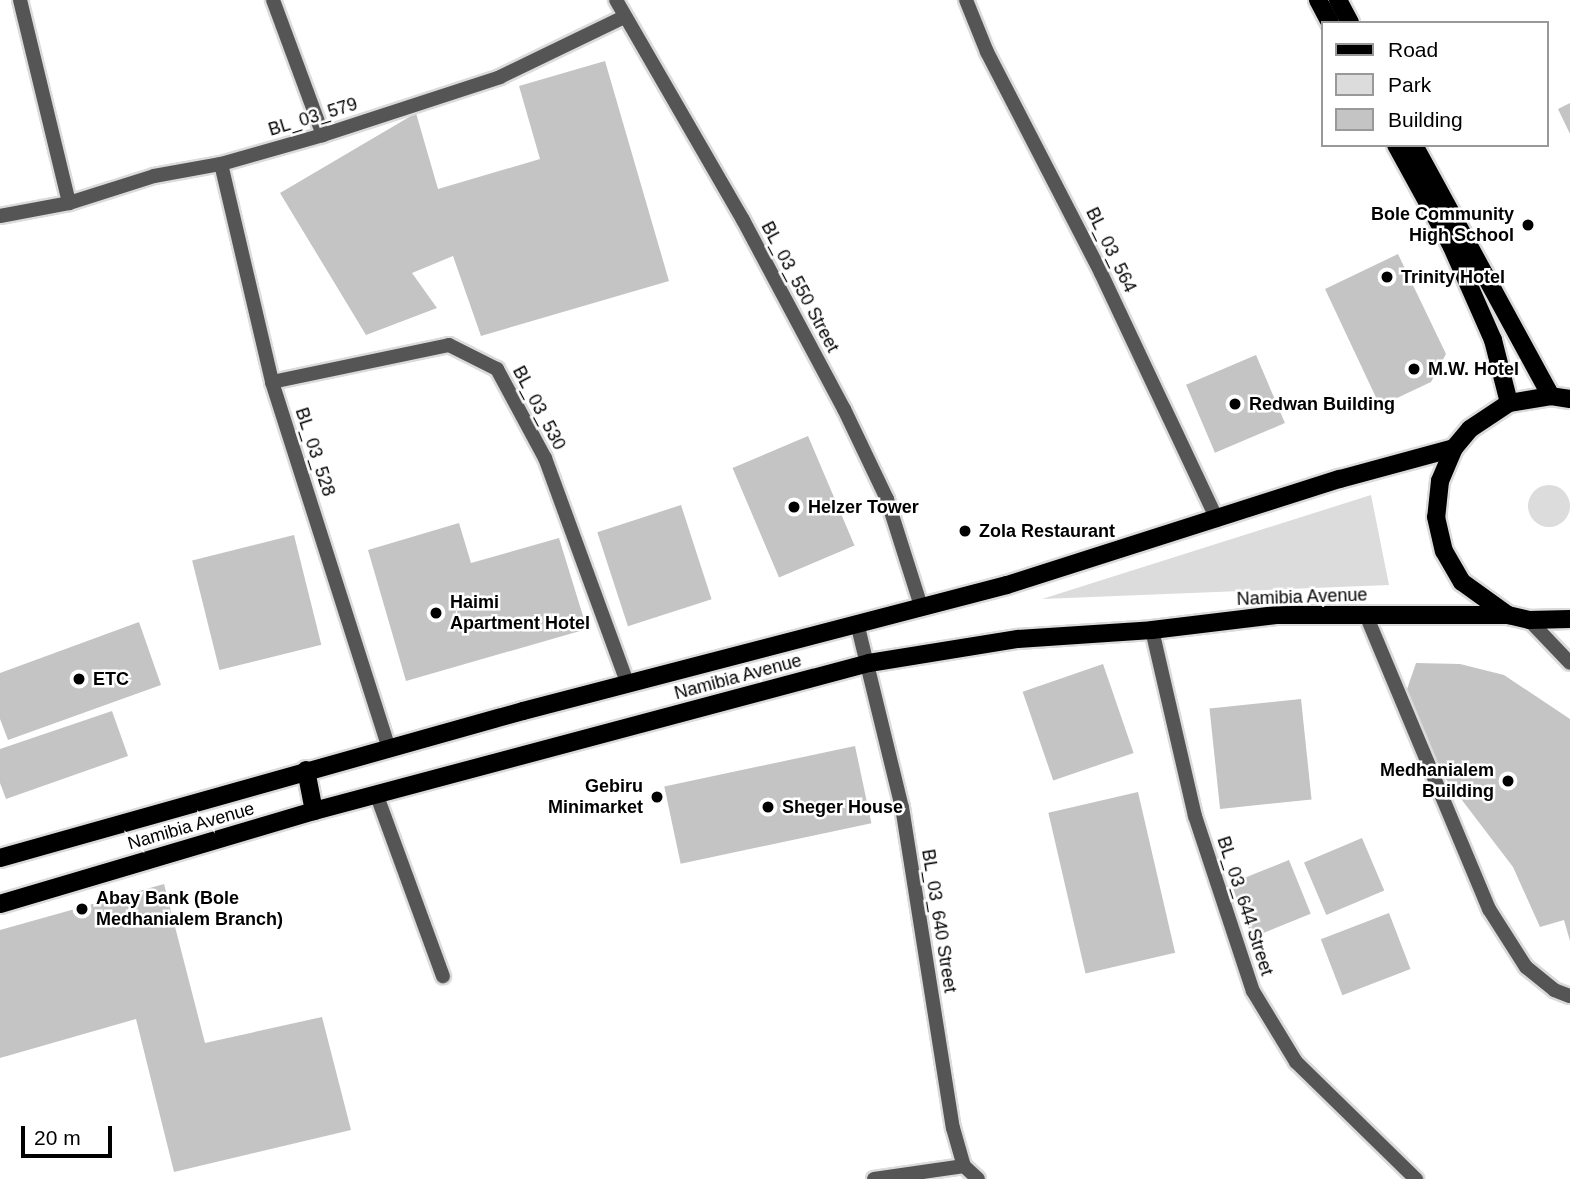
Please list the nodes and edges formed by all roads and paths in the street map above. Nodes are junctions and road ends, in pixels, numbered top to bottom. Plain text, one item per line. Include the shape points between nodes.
1 (20, 0) edge
2 (272, 0) edge
3 (616, 0) edge
4 (966, 0) edge
5 (1318, 0) edge
6 (1338, 0) edge
7 (624, 17) junction
8 (1329, 21) edge
9 (1349, 21) edge
10 (323, 135) junction
11 (1397, 147) edge
12 (1415, 147) edge
13 (221, 164) junction
14 (69, 203) junction
15 (0, 216) edge
16 (272, 382) junction
17 (1570, 389) edge
18 (1551, 396) junction
19 (1570, 399) edge
20 (1509, 403) junction
21 (1454, 448) junction
22 (1217, 520) junction
23 (920, 606) junction
24 (1366, 615) junction
25 (1508, 615) junction
26 (1570, 619) edge
27 (1529, 620) junction
28 (857, 623) junction
29 (1152, 631) junction
30 (869, 663) junction
31 (1570, 663) edge
32 (628, 685) junction
33 (390, 748) junction
34 (306, 770) junction
35 (377, 796) junction
36 (314, 811) junction
37 (0, 858) edge
38 (0, 904) edge
39 (443, 976) dead end
40 (1570, 996) edge
41 (964, 1166) junction
42 (874, 1179) edge
43 (952, 1179) edge
44 (978, 1179) edge
45 (1416, 1179) edge

1 - 14 street
2 - 10 street
3 - 7 street, BL_03_550 Street
4 - 22 street, BL_03_564 via 987,52 1101,272
5 - 8 main road
6 - 9 main road
7 - 10 street, BL_03_579 via 500,77
7 - 23 street, BL_03_550 Street via 743,220 844,409 887,499
10 - 13 street, BL_03_579
11 - 20 main road via 1452,247 1493,340
12 - 18 main road
13 - 14 street, BL_03_579 via 154,176
13 - 16 street, BL_03_528
14 - 15 street, BL_03_579
16 - 32 street, BL_03_530 via 449,345 497,369 545,458
16 - 33 street, BL_03_528
17 - 18 street
18 - 19 main road
18 - 20 main road
20 - 21 main road via 1470,429
21 - 22 main road, Namibia Avenue
21 - 25 main road via 1440,481 1437,505 1444,551 1462,582
22 - 23 main road, Namibia Avenue via 1007,585
23 - 28 main road, Namibia Avenue
24 - 25 main road, Namibia Avenue
24 - 29 main road, Namibia Avenue via 1276,615
24 - 40 street via 1489,909 1526,967 1554,990
25 - 27 main road
26 - 27 main road
27 - 31 street
28 - 30 street, BL_03_640 Street
28 - 32 main road, Namibia Avenue
29 - 30 main road, Namibia Avenue via 1018,639
29 - 45 street, BL_03_644 Street via 1195,817 1253,991 1296,1062
30 - 35 main road, Namibia Avenue
30 - 41 street, BL_03_640 Street via 902,807 953,1128
32 - 33 main road, Namibia Avenue
33 - 34 main road, Namibia Avenue
34 - 36 main road
34 - 37 main road, Namibia Avenue
35 - 36 main road, Namibia Avenue
35 - 39 street
36 - 38 main road, Namibia Avenue
41 - 42 street
41 - 43 street
41 - 44 street

